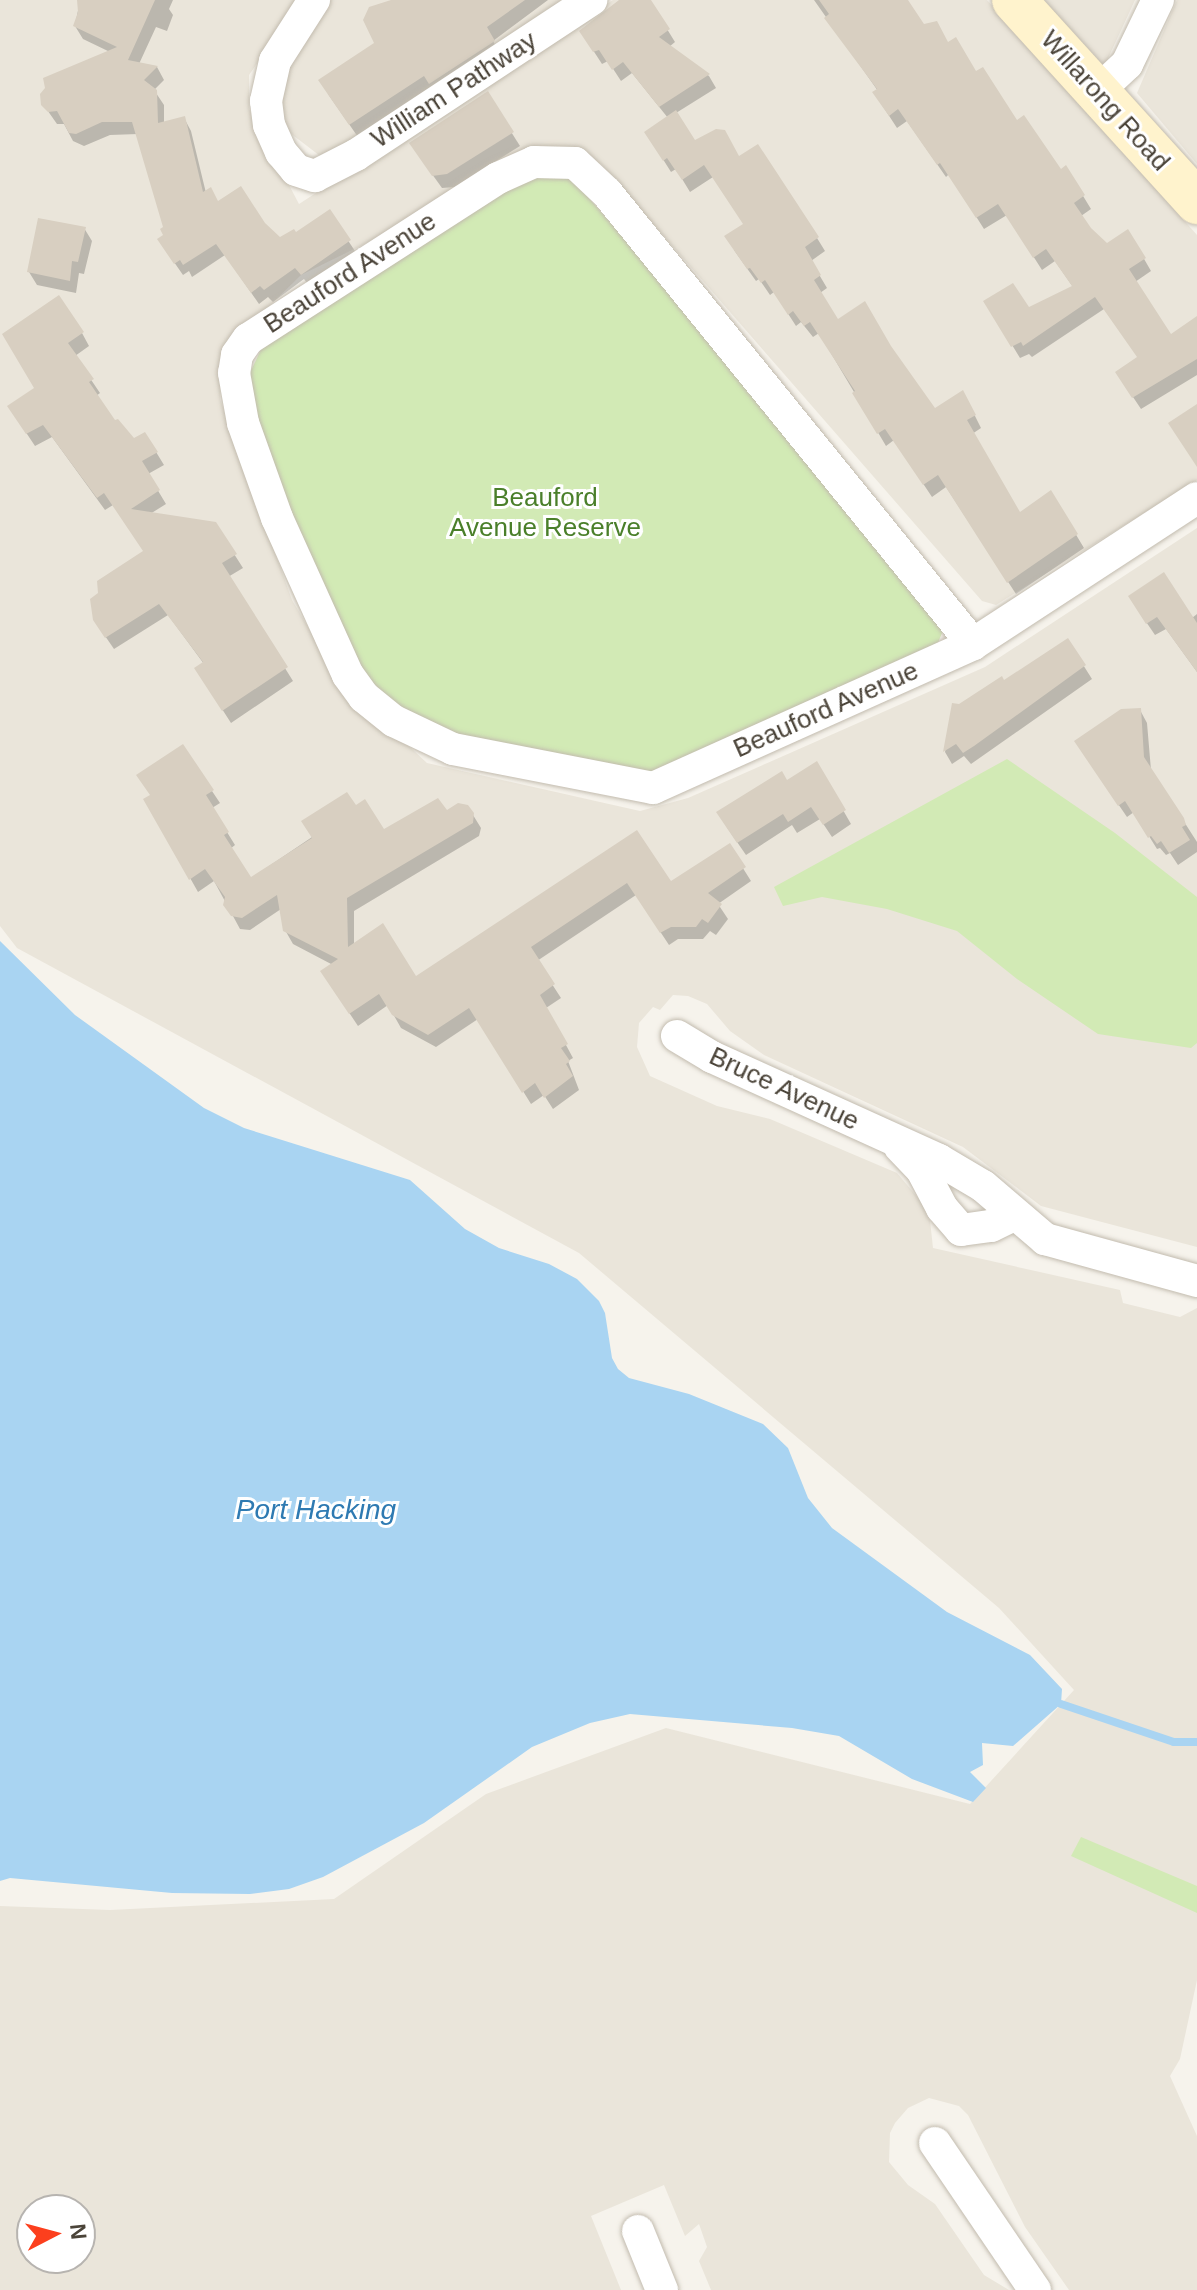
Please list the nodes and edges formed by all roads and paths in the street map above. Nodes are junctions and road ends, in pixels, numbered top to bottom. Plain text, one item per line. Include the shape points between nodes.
1 (314, 0) edge
2 (591, 0) edge
3 (1014, 0) edge
4 (1158, 0) edge
5 (1097, 92) junction
6 (1197, 202) edge
7 (1197, 498) edge
8 (973, 644) junction
9 (677, 1036) dead end
10 (893, 1138) junction
11 (1014, 1215) junction
12 (1197, 1281) edge
13 (935, 2143) dead end
14 (638, 2231) dead end
15 (662, 2290) edge
16 (1035, 2290) edge

1 - 2 street, William Pathway via 275,61 266,101 281,152 296,170 315,176 356,155
3 - 5 street, Willarong Road
4 - 5 street via 1127,64
5 - 6 street, Willarong Road
7 - 8 street, Beauford Avenue
8 - 8 street, Beauford Avenue via 653,788 453,749 394,721 364,697 348,675 277,518 243,423 234,373 237,355 248,339 498,178 534,162 575,163 607,193
9 - 10 street, Bruce Avenue via 712,1057
10 - 11 street, Bruce Avenue via 983,1186
10 - 11 street, Bruce Avenue via 922,1170 961,1230 991,1226
11 - 12 street, Bruce Avenue via 1045,1239
13 - 16 street
14 - 15 street

